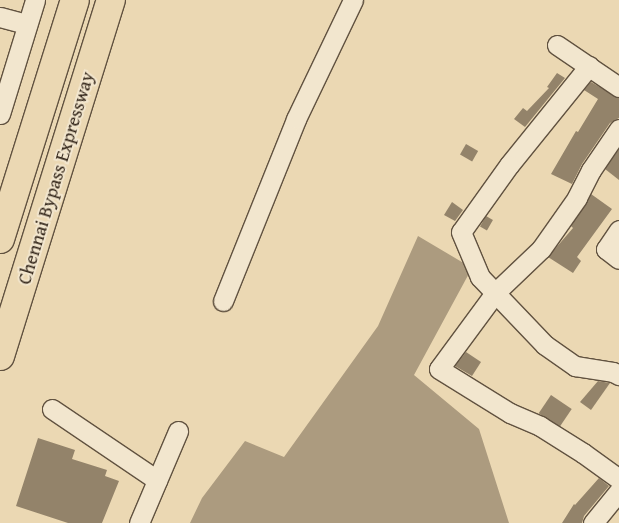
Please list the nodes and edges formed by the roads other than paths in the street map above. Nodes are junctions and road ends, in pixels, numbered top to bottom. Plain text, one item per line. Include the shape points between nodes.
1 (35, 0) edge
2 (75, 0) edge
3 (111, 0) edge
4 (353, 0) edge
5 (0, 17) edge
6 (27, 24) junction
7 (557, 45) dead end
8 (589, 66) junction
9 (616, 80) edge
10 (0, 114) edge
11 (619, 129) edge
12 (619, 230) edge
13 (0, 239) edge
14 (619, 260) edge
15 (495, 293) junction
16 (223, 302) dead end
17 (0, 356) edge
18 (619, 375) edge
19 (52, 409) dead end
20 (178, 431) dead end
21 (619, 479) edge
22 (158, 480) junction
23 (619, 491) edge
24 (139, 523) edge
25 (593, 523) edge

1 - 6 street
2 - 13 highway, Chennai Bypass Expressway
3 - 17 highway, Chennai Bypass Expressway
4 - 16 street via 296,119
5 - 6 street
6 - 10 street
7 - 8 street
8 - 9 street
8 - 15 street via 509,165 461,232 480,277
11 - 15 street via 541,249
12 - 14 street via 606,249
15 - 18 street via 545,345 575,366
15 - 21 street via 439,369 510,413 540,426 576,448
19 - 22 street
20 - 22 street
22 - 24 street
23 - 25 street

